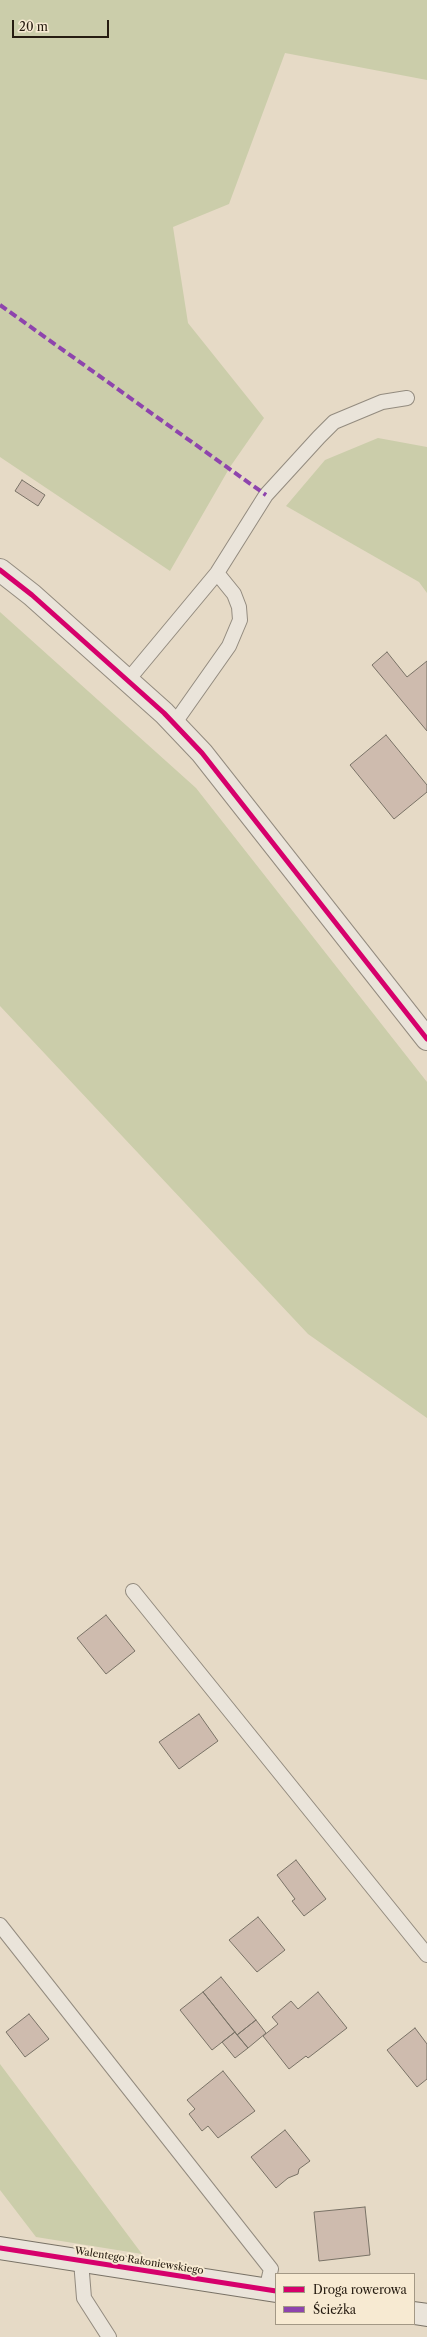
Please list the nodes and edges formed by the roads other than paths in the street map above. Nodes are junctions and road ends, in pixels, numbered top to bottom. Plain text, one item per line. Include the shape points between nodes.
1 (407, 398) dead end
2 (0, 570) edge
3 (217, 573) junction
4 (128, 680) junction
5 (174, 724) junction
6 (427, 1039) edge
7 (133, 1591) dead end
8 (0, 1925) edge
9 (427, 1955) edge
10 (0, 2248) edge
11 (81, 2261) junction
12 (271, 2290) edge
13 (415, 2313) edge
14 (427, 2316) edge
15 (109, 2337) edge

1 - 3 lane via 382,402 334,422 266,496
2 - 4 street
3 - 4 lane
3 - 5 lane via 234,594 240,620 229,646
4 - 5 street
5 - 6 street via 202,753
7 - 9 lane
8 - 12 lane via 271,2269
10 - 11 street, Walentego Rakoniewskiego
11 - 12 street, Walentego Rakoniewskiego
11 - 15 lane via 84,2298
13 - 14 street

